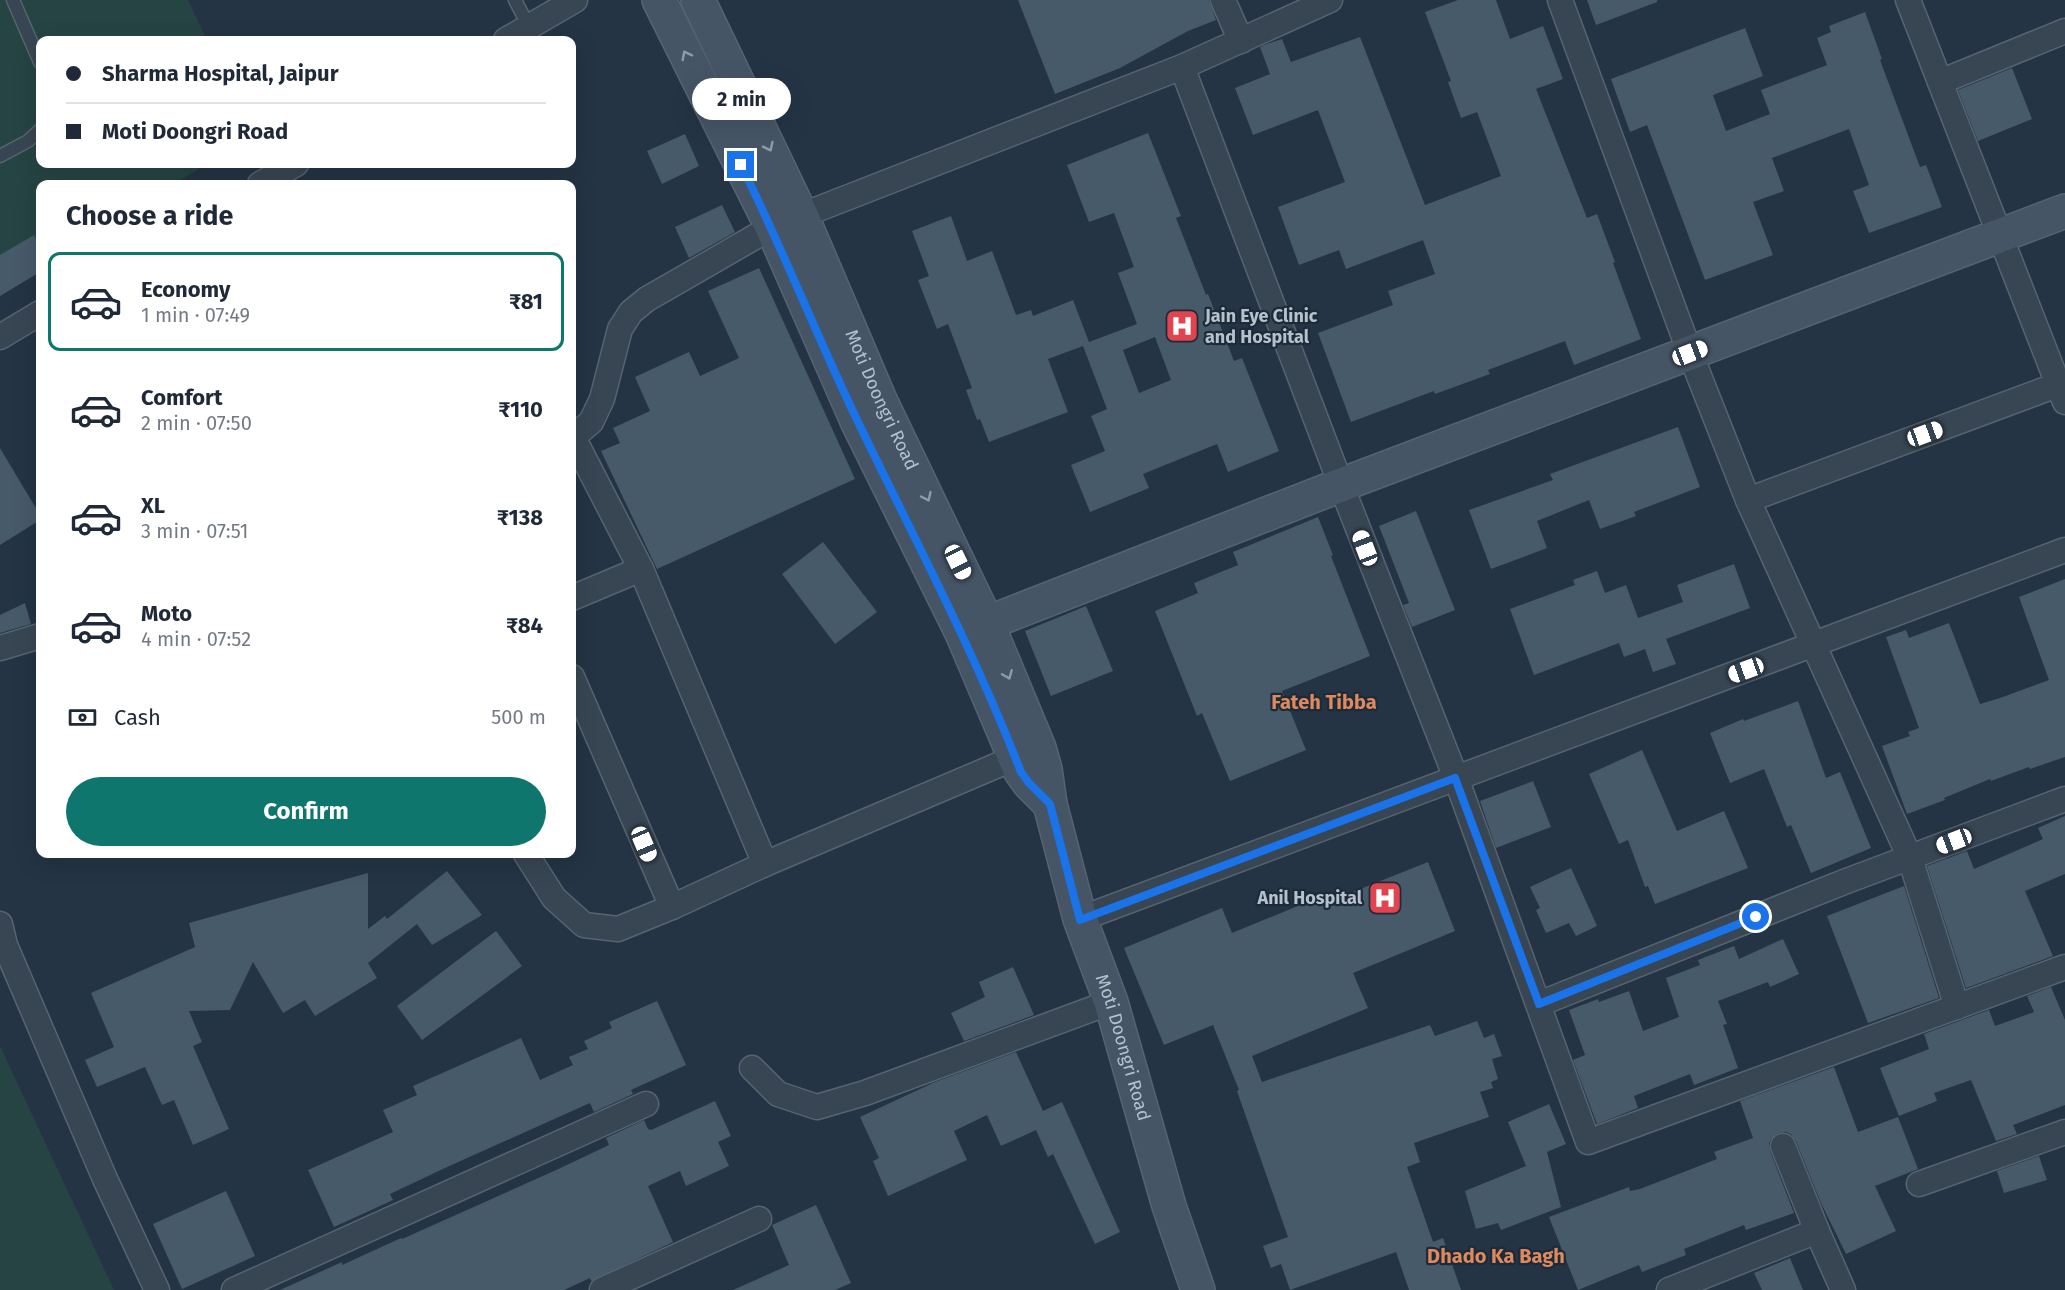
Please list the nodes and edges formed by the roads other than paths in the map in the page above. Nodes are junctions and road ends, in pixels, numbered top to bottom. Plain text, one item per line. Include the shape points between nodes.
1 (13, 0) edge
2 (515, 0) edge
3 (575, 0) edge
4 (659, 0) edge
5 (698, 0) edge
6 (1223, 0) edge
7 (1330, 0) edge
8 (1560, 0) edge
9 (1908, 0) edge
10 (529, 27) junction
11 (2065, 31) edge
12 (513, 36) edge
13 (1241, 41) junction
14 (36, 53) edge
15 (1182, 68) junction
16 (1940, 82) junction
17 (36, 134) edge
18 (0, 156) edge
19 (289, 168) edge
20 (267, 180) edge
21 (2065, 210) edge
22 (787, 222) junction
23 (2000, 236) junction
24 (36, 315) edge
25 (0, 337) edge
26 (1690, 353) junction
27 (2063, 390) edge
28 (576, 434) edge
29 (576, 445) edge
30 (1341, 485) junction
31 (1748, 500) junction
32 (2065, 550) edge
33 (641, 569) junction
34 (576, 596) edge
35 (974, 628) junction
36 (36, 637) edge
37 (1814, 646) junction
38 (0, 648) edge
39 (576, 686) edge
40 (1027, 752) junction
41 (1455, 778) junction
42 (2065, 799) edge
43 (529, 858) edge
44 (1910, 858) junction
45 (765, 864) junction
46 (672, 907) junction
47 (1080, 920) junction
48 (0, 924) edge
49 (2065, 967) edge
50 (1111, 1002) junction
51 (1539, 1004) junction
52 (1957, 1007) junction
53 (752, 1068) dead end
54 (646, 1104) dead end
55 (2065, 1132) edge
56 (1783, 1146) dead end
57 (1919, 1184) dead end
58 (759, 1219) dead end
59 (1817, 1231) junction
60 (158, 1290) edge
61 (234, 1290) edge
62 (602, 1290) edge
63 (1198, 1290) edge
64 (1668, 1290) edge
65 (1843, 1290) edge

1 - 14 lane
2 - 10 lane
3 - 10 street
22 -> 4 street, Moti Doongri Road
5 -> 22 street, Moti Doongri Road
6 - 13 street
7 - 13 street
8 - 26 street
9 - 16 street
10 - 12 street
11 - 16 street
13 - 15 street
15 - 22 street
15 - 30 street
16 - 23 street
17 - 18 lane
19 - 20 street
21 - 23 street
22 - 28 street via 647,299 631,312 620,329 602,399 591,422
22 - 35 street, Moti Doongri Road via 859,387
23 - 26 street
23 - 27 street
24 - 25 street
26 - 30 street
26 - 31 street
27 - 31 street
29 - 33 street
30 - 35 street
30 - 41 street
31 - 37 street
32 - 37 street
33 - 34 street
33 - 45 street
35 - 40 street, Moti Doongri Road
36 - 38 street
37 - 41 street
37 - 44 street
39 - 46 street
40 - 45 street
40 - 47 street, Moti Doongri Road via 1021,772 1050,804
41 - 47 street
41 - 51 street
42 - 44 street
43 - 46 street via 554,898 584,925 618,929
44 - 51 street
44 - 52 street
45 - 46 street
47 - 50 street, Moti Doongri Road
48 - 60 street via 5,945 101,1168
49 - 52 street
50 - 53 street via 817,1107 778,1094
50 - 63 street, Moti Doongri Road via 1169,1206
51 - 52 street via 1588,1142
54 - 61 street
55 - 57 street
56 - 59 street
58 - 62 street
59 - 64 street
59 - 65 street

